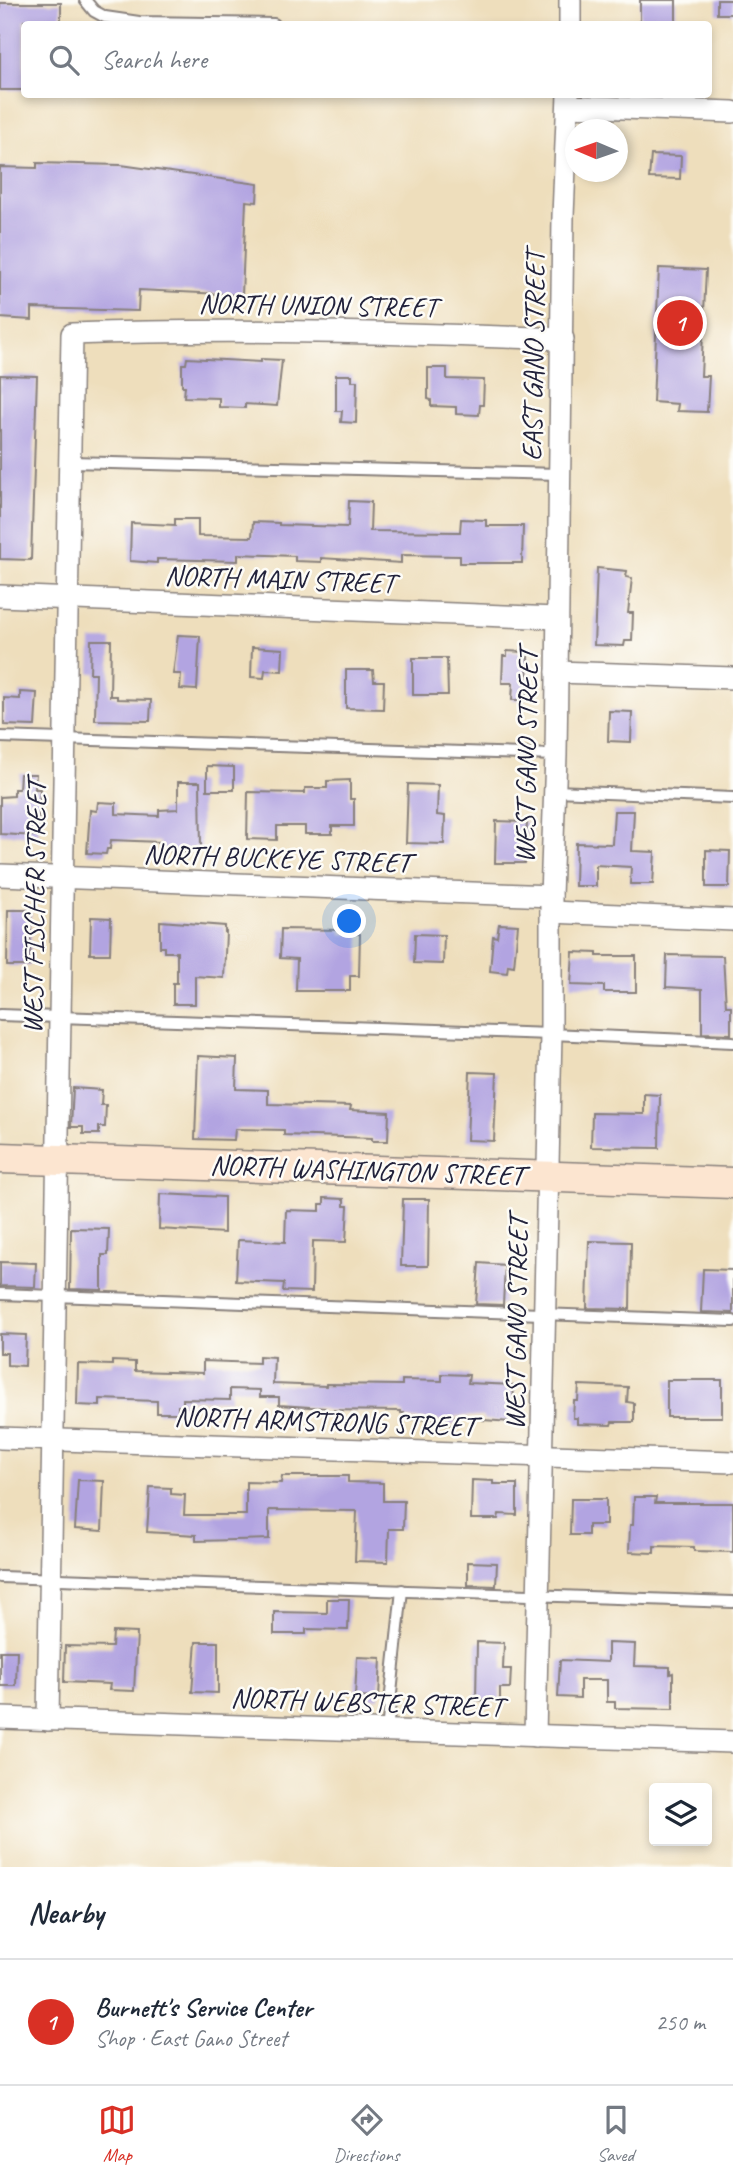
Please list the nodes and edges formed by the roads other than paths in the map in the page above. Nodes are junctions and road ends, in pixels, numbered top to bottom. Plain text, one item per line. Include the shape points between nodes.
1 (85, 0) edge
2 (570, 0) edge
3 (132, 21) edge
4 (570, 21) edge
5 (568, 100) edge
6 (733, 112) edge
7 (72, 334) joint
8 (563, 339) junction
9 (70, 462) junction
10 (559, 474) junction
11 (0, 596) edge
12 (67, 599) junction
13 (557, 618) junction
14 (557, 672) junction
15 (733, 678) edge
16 (0, 737) edge
17 (66, 738) junction
18 (556, 755) junction
19 (555, 791) junction
20 (733, 797) edge
21 (0, 876) edge
22 (62, 878) junction
23 (551, 904) junction
24 (733, 920) edge
25 (0, 1015) edge
26 (60, 1017) junction
27 (551, 1034) junction
28 (733, 1042) edge
29 (0, 1158) edge
30 (57, 1160) junction
31 (547, 1176) junction
32 (733, 1183) edge
33 (0, 1294) edge
34 (53, 1295) junction
35 (545, 1315) junction
36 (733, 1321) edge
37 (0, 1438) edge
38 (53, 1440) junction
39 (542, 1456) junction
40 (733, 1462) edge
41 (0, 1577) edge
42 (50, 1578) junction
43 (402, 1590) junction
44 (539, 1595) junction
45 (733, 1602) edge
46 (0, 1718) edge
47 (48, 1720) junction
48 (387, 1731) junction
49 (535, 1735) junction
50 (733, 1742) edge

1 - 3 lane via 105,17
2 - 4 street
5 - 6 street
5 - 8 street, EAST GANO STREET
7 - 8 street, NORTH UNION STREET via 385,333
7 - 9 street, WEST FISCHER STREET
8 - 10 street, EAST GANO STREET
9 - 10 lane
9 - 12 street, WEST FISCHER STREET
10 - 13 street, EAST GANO STREET
11 - 12 street, NORTH MAIN STREET
12 - 13 street, NORTH MAIN STREET
12 - 17 street, WEST FISCHER STREET
13 - 14 street, WEST GANO STREET
14 - 15 street
14 - 18 street, WEST GANO STREET
16 - 17 lane
17 - 18 lane
17 - 22 street, WEST FISCHER STREET
18 - 19 street, WEST GANO STREET
19 - 20 lane
19 - 23 street, WEST GANO STREET
21 - 22 street, NORTH BUCKEYE STREET
22 - 23 street, NORTH BUCKEYE STREET
22 - 26 street, WEST FISCHER STREET
23 - 24 street, NORTH BUCKEYE STREET
23 - 27 street, WEST GANO STREET
25 - 26 lane
26 - 27 lane
26 - 30 street, WEST FISCHER STREET
27 - 28 lane
27 - 31 street, WEST GANO STREET
29 - 30 main road, NORTH WASHINGTON STREET
30 - 31 main road, NORTH WASHINGTON STREET
30 - 34 street, WEST FISCHER STREET
31 - 32 main road, NORTH WASHINGTON STREET
31 - 35 street, WEST GANO STREET
33 - 34 lane
34 - 35 lane
34 - 38 street, WEST FISCHER STREET
35 - 36 lane
35 - 39 street, WEST GANO STREET
37 - 38 street, NORTH ARMSTRONG STREET
38 - 39 street, NORTH ARMSTRONG STREET
38 - 42 street, WEST FISCHER STREET
39 - 40 street, NORTH ARMSTRONG STREET
39 - 44 street, WEST GANO STREET
41 - 42 lane
42 - 43 lane
42 - 47 street, WEST FISCHER STREET
43 - 44 lane
43 - 48 lane
44 - 45 lane
44 - 49 street, WEST GANO STREET
46 - 47 street, NORTH WEBSTER STREET
47 - 48 street, NORTH WEBSTER STREET
48 - 49 street, NORTH WEBSTER STREET
49 - 50 street, NORTH WEBSTER STREET

